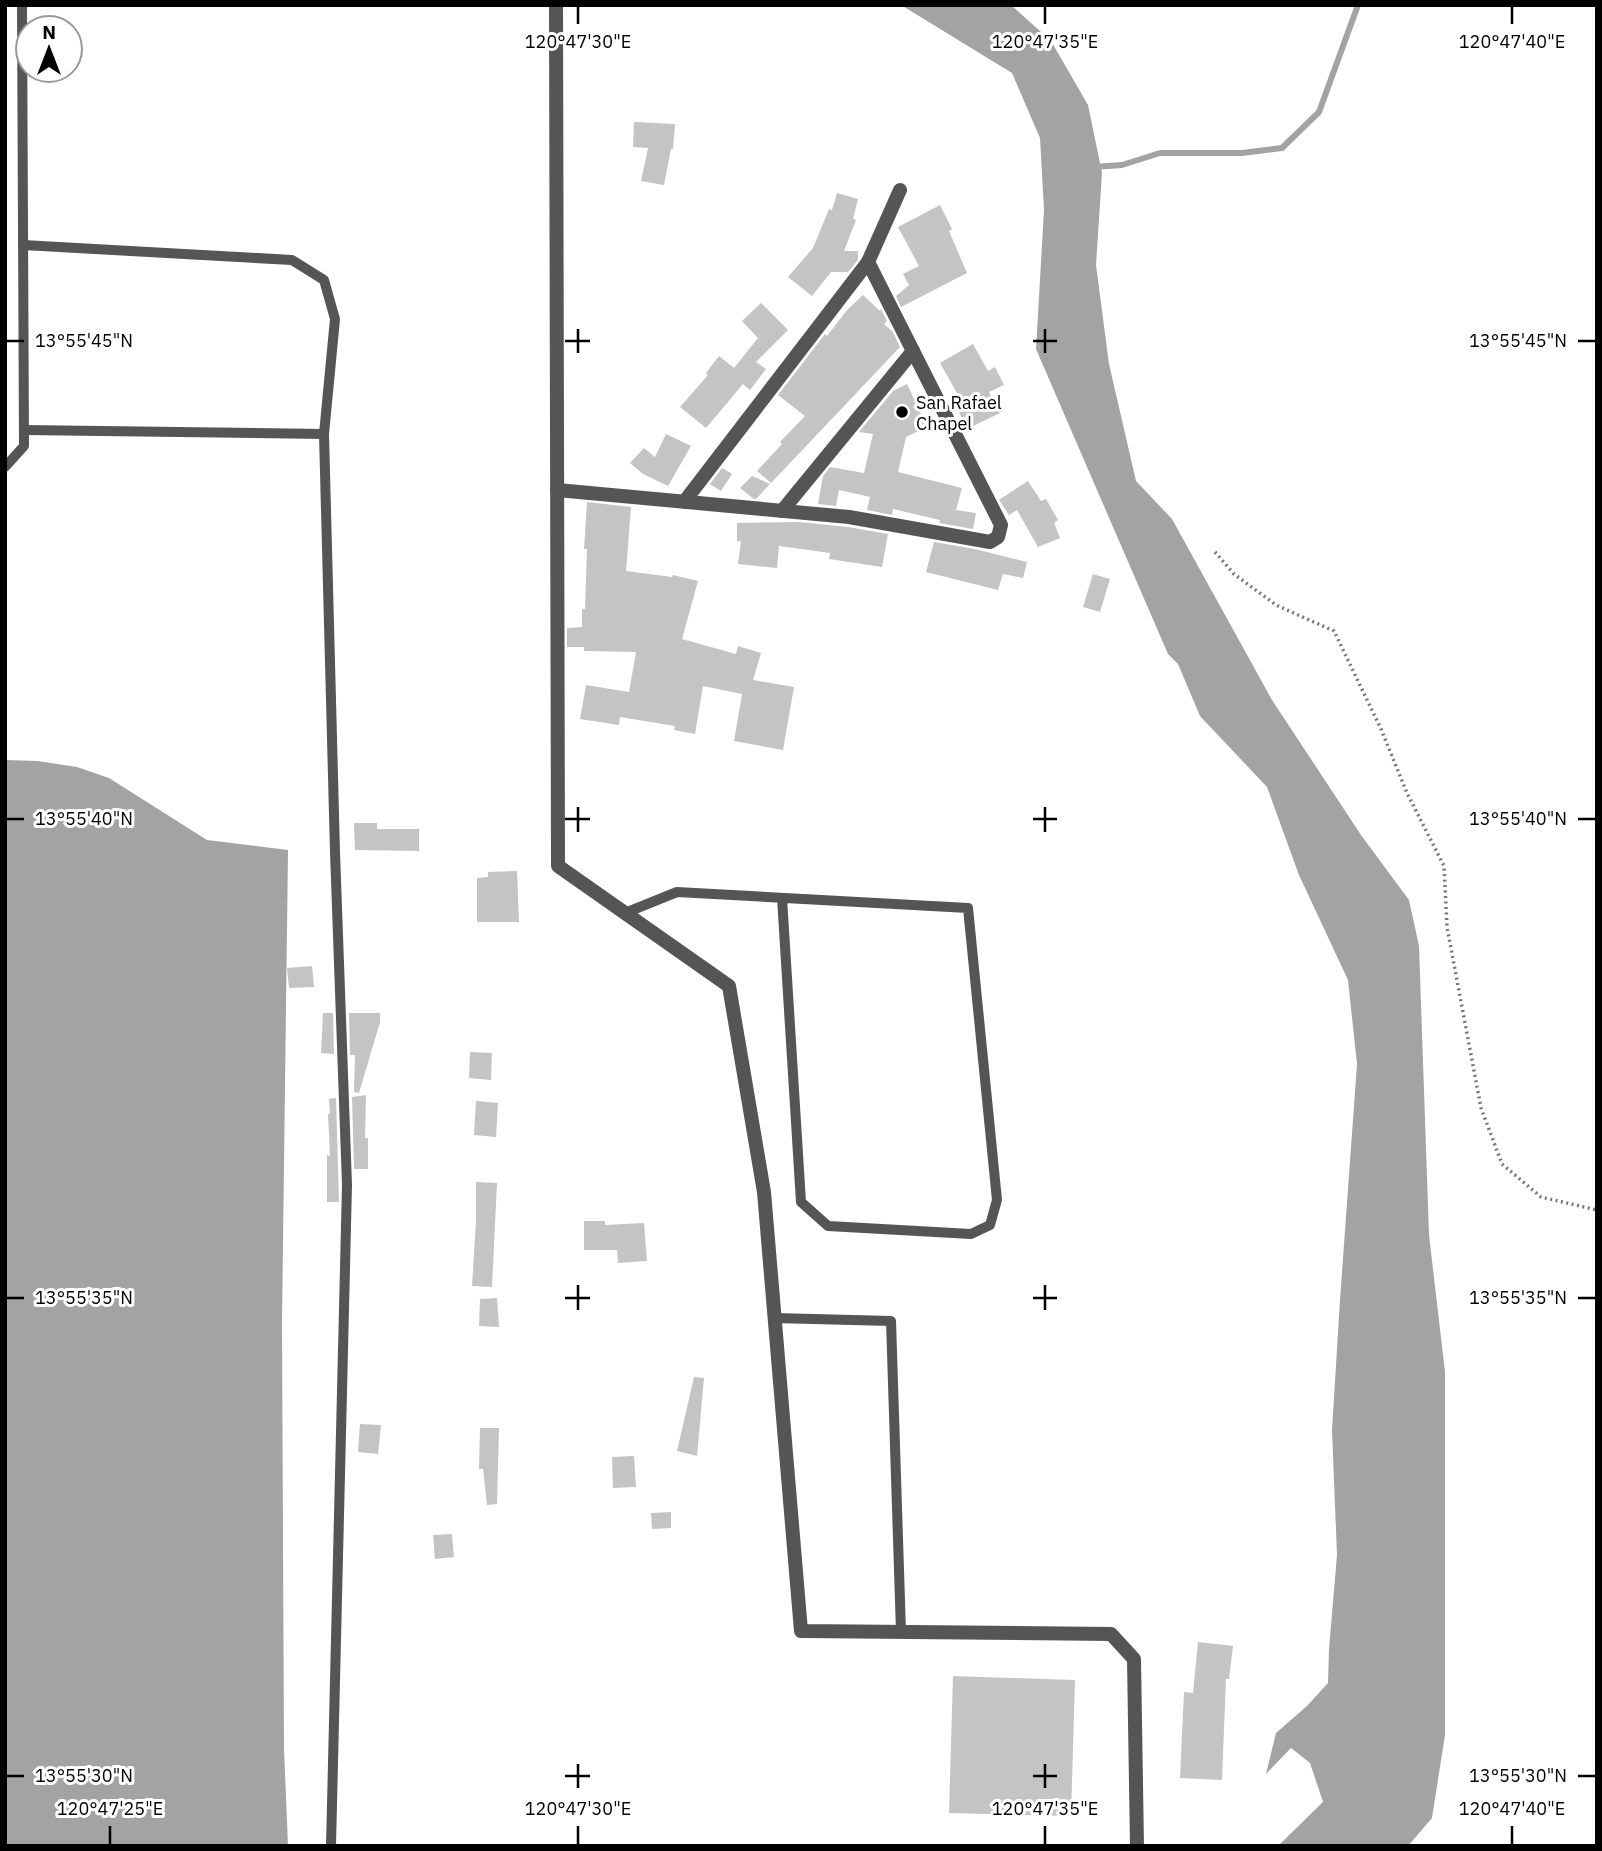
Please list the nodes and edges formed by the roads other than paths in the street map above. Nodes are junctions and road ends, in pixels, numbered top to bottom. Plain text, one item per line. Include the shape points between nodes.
1 (22, 5) edge
2 (556, 5) edge
3 (900, 190) dead end
4 (23, 245) junction
5 (868, 262) junction
6 (913, 351) junction
7 (24, 430) junction
8 (324, 434) junction
9 (5, 467) edge
10 (557, 490) junction
11 (684, 502) junction
12 (782, 511) junction
13 (782, 898) junction
14 (625, 913) junction
15 (774, 1318) junction
16 (901, 1632) junction
17 (331, 1846) edge
18 (1138, 1846) edge

1 - 4 lane
2 - 10 street
3 - 5 street
4 - 7 lane
4 - 8 lane via 292,260 324,281 335,319
5 - 6 street
5 - 11 street
6 - 12 street
6 - 12 street via 1001,525 998,537 990,542 849,517
7 - 8 lane
7 - 9 lane via 24,446
8 - 17 lane via 347,1185
10 - 11 street
10 - 14 street via 558,866
11 - 12 street
13 - 13 lane via 968,908 997,1199 990,1225 971,1234 828,1226 801,1202
13 - 14 lane via 677,892
14 - 15 street via 729,986 764,1192
15 - 16 street via 801,1632
15 - 16 lane via 891,1321
16 - 18 street via 1111,1633 1134,1659

